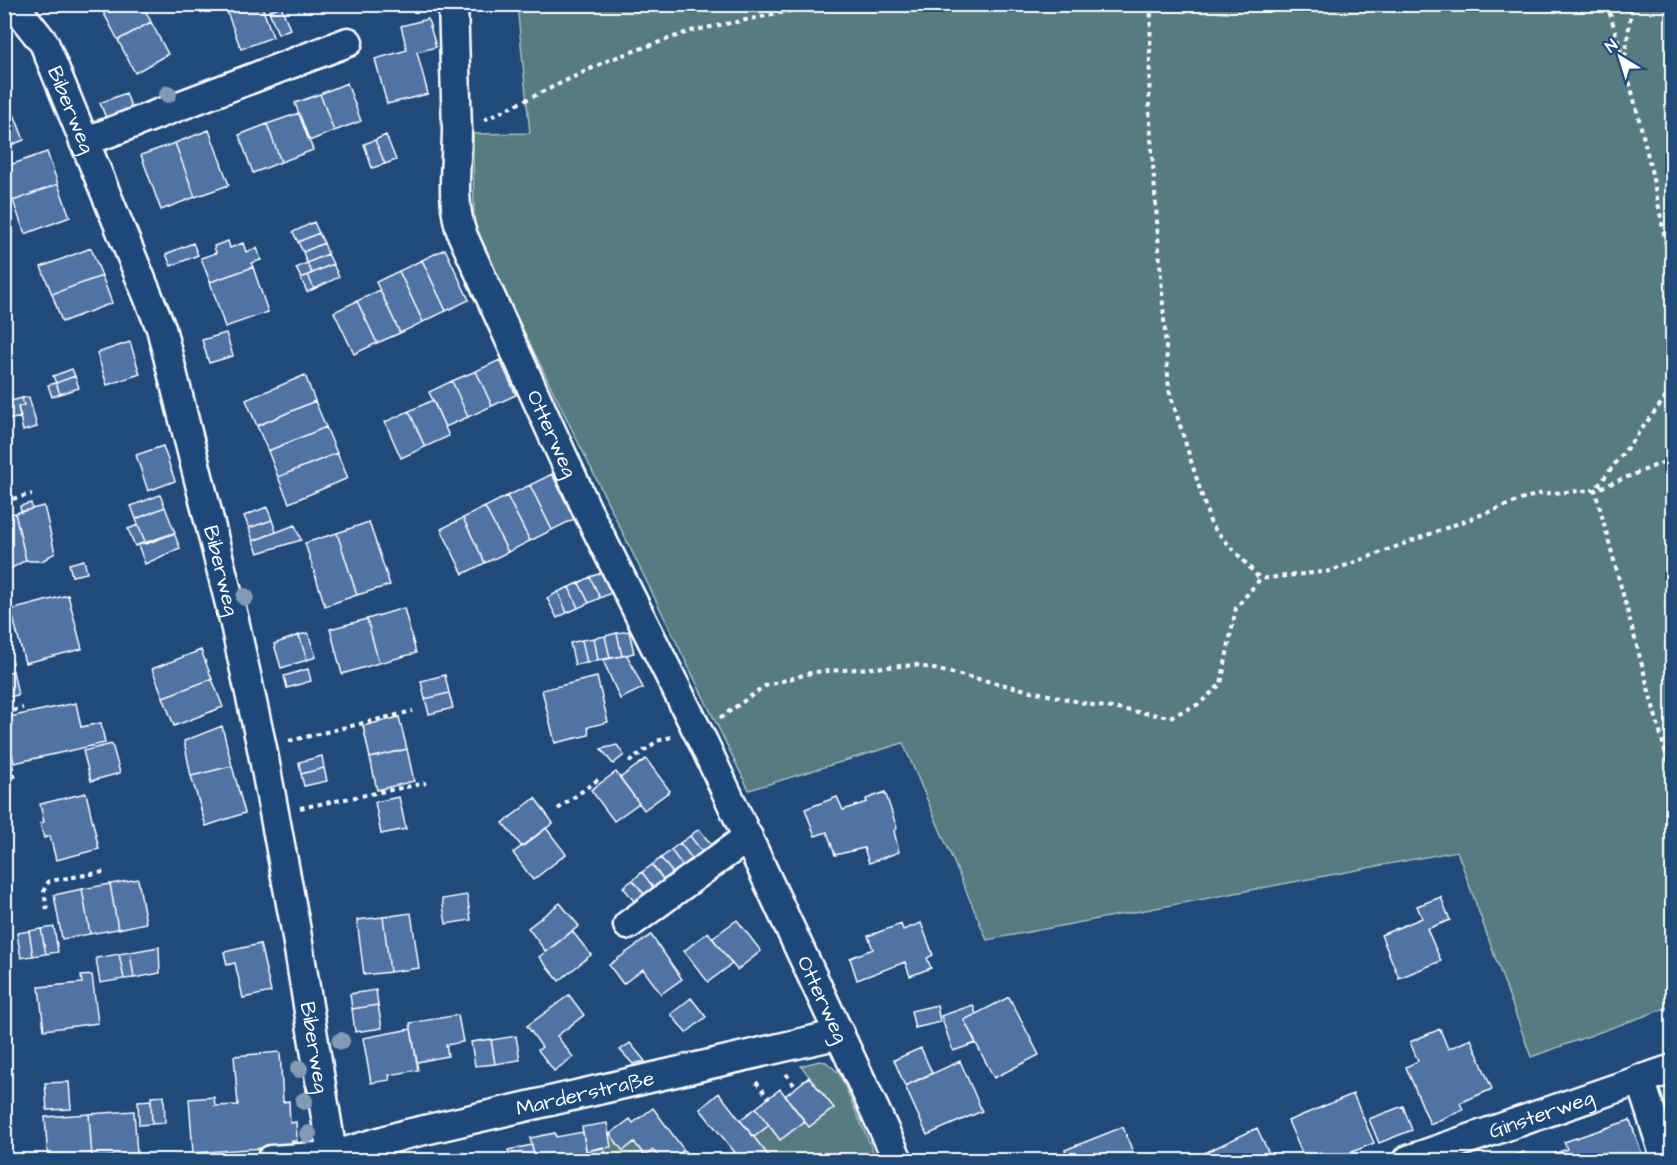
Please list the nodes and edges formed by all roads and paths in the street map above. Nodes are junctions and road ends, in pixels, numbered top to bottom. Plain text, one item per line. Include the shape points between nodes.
1 (453, 4) edge
2 (825, 4) edge
3 (1151, 4) edge
4 (1608, 4) edge
5 (1632, 4) edge
6 (16, 10) edge
7 (348, 42) dead end
8 (1624, 60) junction
9 (457, 131) junction
10 (84, 142) junction
11 (1672, 279) edge
12 (1672, 388) edge
13 (1672, 459) edge
14 (1595, 490) junction
15 (32, 494) dead end
16 (4, 501) edge
17 (1260, 579) junction
18 (23, 708) dead end
19 (413, 711) dead end
20 (4, 713) edge
21 (701, 737) junction
22 (4, 739) edge
23 (262, 748) junction
24 (629, 762) dead end
25 (1672, 777) edge
26 (600, 778) dead end
27 (15, 779) dead end
28 (426, 783) dead end
29 (298, 809) dead end
30 (558, 809) dead end
31 (748, 837) junction
32 (104, 872) dead end
33 (47, 910) dead end
34 (628, 925) dead end
35 (840, 1034) junction
36 (1672, 1069) edge
37 (1640, 1079) junction
38 (333, 1158) edge
39 (271, 1161) edge
40 (898, 1161) edge
41 (1408, 1161) edge
42 (1666, 1161) edge

1 - 9 street, Otterweg
2 - 9 path via 691,31 609,60 514,108
3 - 17 path via 1149,108 1169,390 1211,525
4 - 8 path
5 - 8 path
6 - 10 street, Biberweg via 44,43
7 - 10 street
8 - 11 path
9 - 21 street, Otterweg via 454,172 458,224 587,510
10 - 23 street, Biberweg via 161,328
12 - 14 path
13 - 14 path
14 - 17 path via 1537,494 1331,571
14 - 25 path
15 - 16 path
17 - 21 path via 1236,608 1221,684 1199,704 1170,717 1093,705 916,665 814,672 765,686
18 - 20 path
19 - 23 path
21 - 24 path via 657,741
21 - 31 street, Otterweg
22 - 27 path
23 - 38 street, Biberweg
26 - 30 path
28 - 29 path
31 - 34 street
31 - 35 street, Otterweg
32 - 33 path via 49,881 44,890
35 - 38 street, Marderstraße via 403,1135
35 - 40 street, Otterweg
36 - 37 street, Ginsterweg
37 - 41 street, Ginsterweg
37 - 42 street
38 - 39 street, Marderstraße

